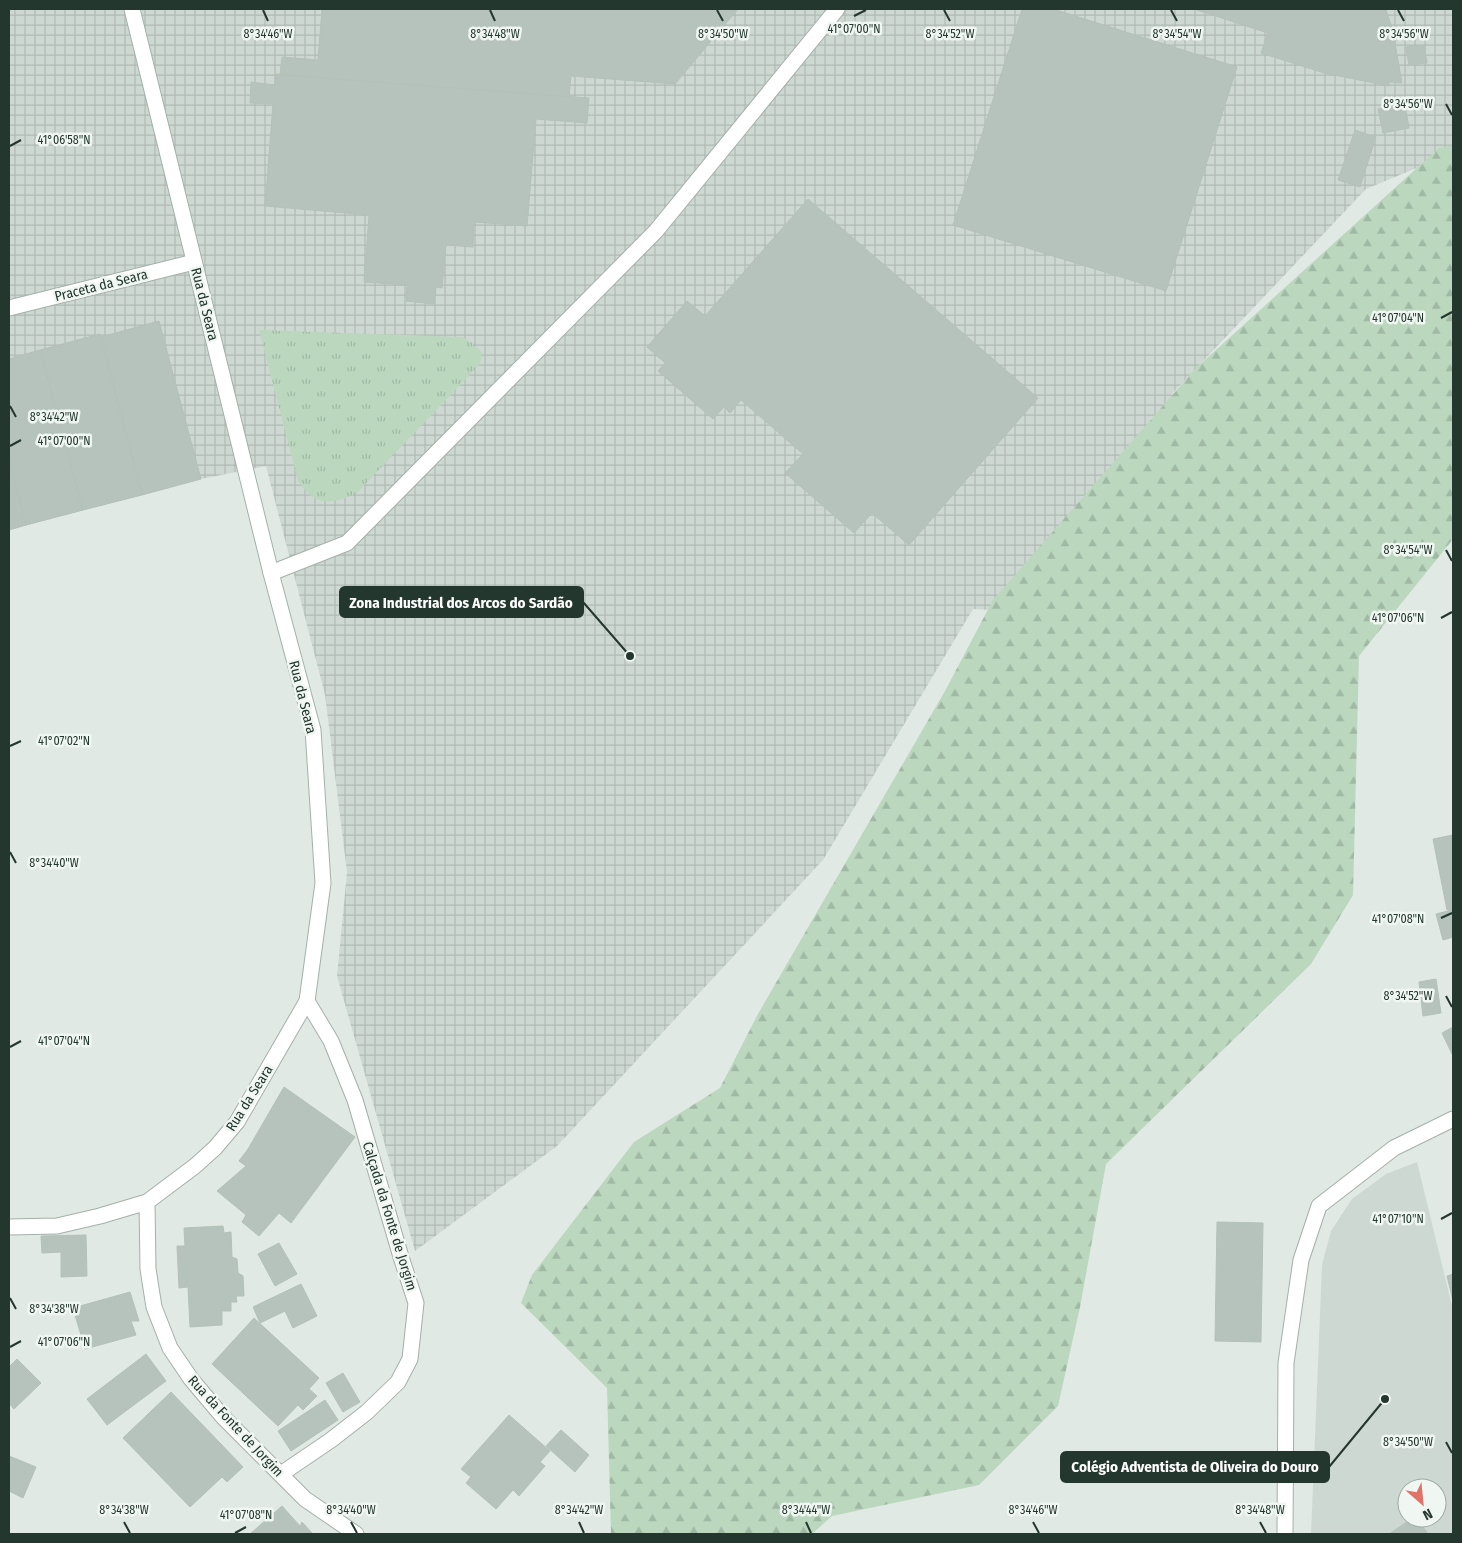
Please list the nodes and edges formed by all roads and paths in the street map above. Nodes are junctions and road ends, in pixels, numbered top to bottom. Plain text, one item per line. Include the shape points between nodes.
1 (132, 9) edge
2 (837, 9) edge
3 (194, 262) junction
4 (9, 308) edge
5 (271, 573) junction
6 (307, 1001) junction
7 (1453, 1119) edge
8 (146, 1202) junction
9 (9, 1228) edge
10 (281, 1474) junction
11 (356, 1534) edge
12 (1285, 1534) edge

1 - 3 street, Rua da Seara
2 - 5 street via 656,231 347,543
3 - 4 street, Praceta da Seara
3 - 5 street, Rua da Seara
5 - 6 street, Rua da Seara via 313,730 323,884
6 - 8 street, Rua da Seara via 237,1122 196,1166
6 - 10 street, Calçada da Fonte de Jorgim via 331,1041 355,1100 416,1303 410,1359 398,1382 367,1412
7 - 12 street via 1394,1148 1319,1206 1301,1260 1286,1362
8 - 9 street, Rua da Seara via 57,1226
8 - 10 street, Rua da Fonte de Jorgim via 148,1269 154,1307 170,1348 191,1379 224,1417
10 - 11 street, Rua da Fonte de Jorgim via 305,1499

